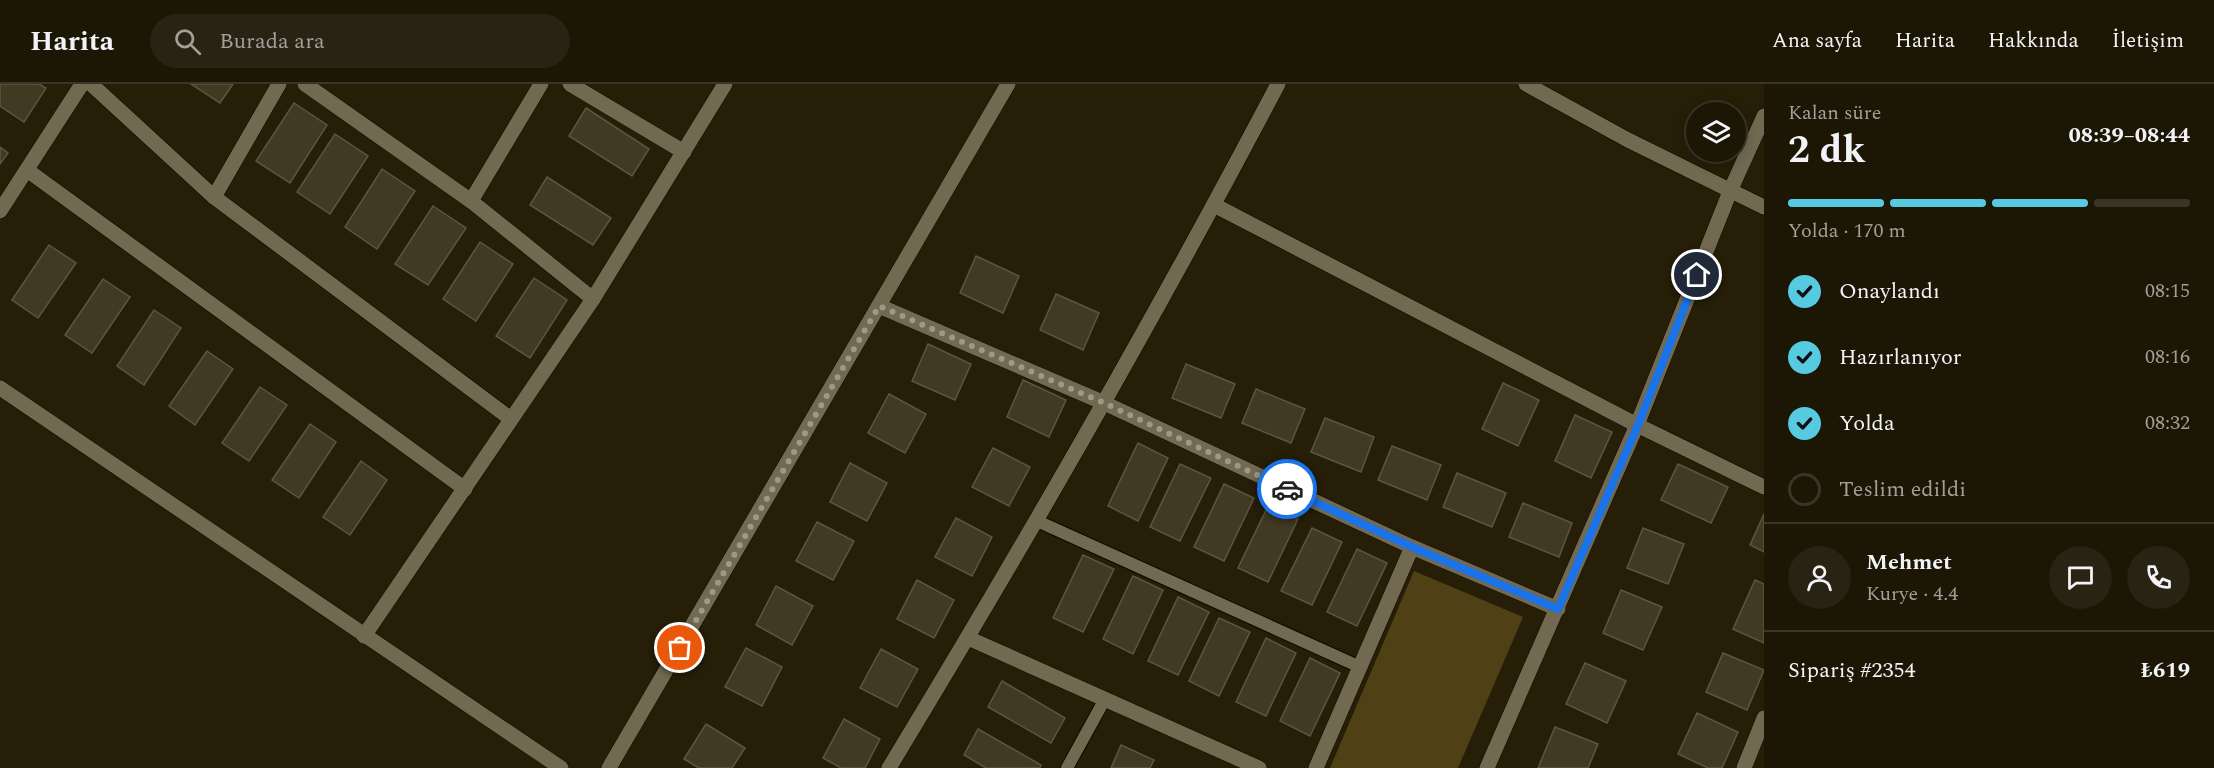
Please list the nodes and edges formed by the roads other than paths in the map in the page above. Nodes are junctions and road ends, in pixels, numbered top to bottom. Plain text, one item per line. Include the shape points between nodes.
1 (82, 84) edge
2 (91, 84) edge
3 (279, 84) edge
4 (305, 84) edge
5 (541, 84) edge
6 (570, 84) edge
7 (725, 84) edge
8 (1008, 84) edge
9 (1278, 84) edge
10 (1526, 84) edge
11 (1764, 116) edge
12 (684, 152) junction
13 (27, 170) junction
14 (1731, 189) junction
15 (214, 197) junction
16 (471, 201) junction
17 (1214, 205) junction
18 (1764, 207) edge
19 (0, 211) edge
20 (593, 299) junction
21 (879, 306) junction
22 (0, 387) edge
23 (1102, 402) junction
24 (511, 419) junction
25 (1638, 425) junction
26 (1764, 487) edge
27 (465, 489) junction
28 (1035, 520) junction
29 (1412, 547) junction
30 (1558, 609) junction
31 (364, 636) junction
32 (968, 638) junction
33 (1360, 667) junction
34 (1105, 699) junction
35 (1764, 718) edge
36 (561, 768) edge
37 (609, 768) edge
38 (889, 768) edge
39 (1067, 768) edge
40 (1259, 768) edge
41 (1316, 768) edge
42 (1487, 768) edge
43 (1744, 768) edge

1 - 13 street
2 - 15 street
3 - 15 street
4 - 16 street
5 - 16 street
6 - 12 street
7 - 12 street
8 - 21 street
9 - 17 street
10 - 14 street via 1628,140
11 - 14 street
12 - 20 street
13 - 19 street
13 - 27 street
14 - 18 street
14 - 25 street
15 - 24 street
16 - 20 street
17 - 23 street
17 - 25 street
20 - 24 street
21 - 23 street
21 - 37 street
22 - 31 street
23 - 28 street
23 - 29 street
24 - 27 street
25 - 26 street
25 - 30 street
27 - 31 street
28 - 32 street
28 - 33 lane
29 - 30 street
29 - 33 street
30 - 42 street
31 - 36 street
32 - 34 street
32 - 38 street
33 - 41 street
34 - 39 lane
34 - 40 street
35 - 43 street

